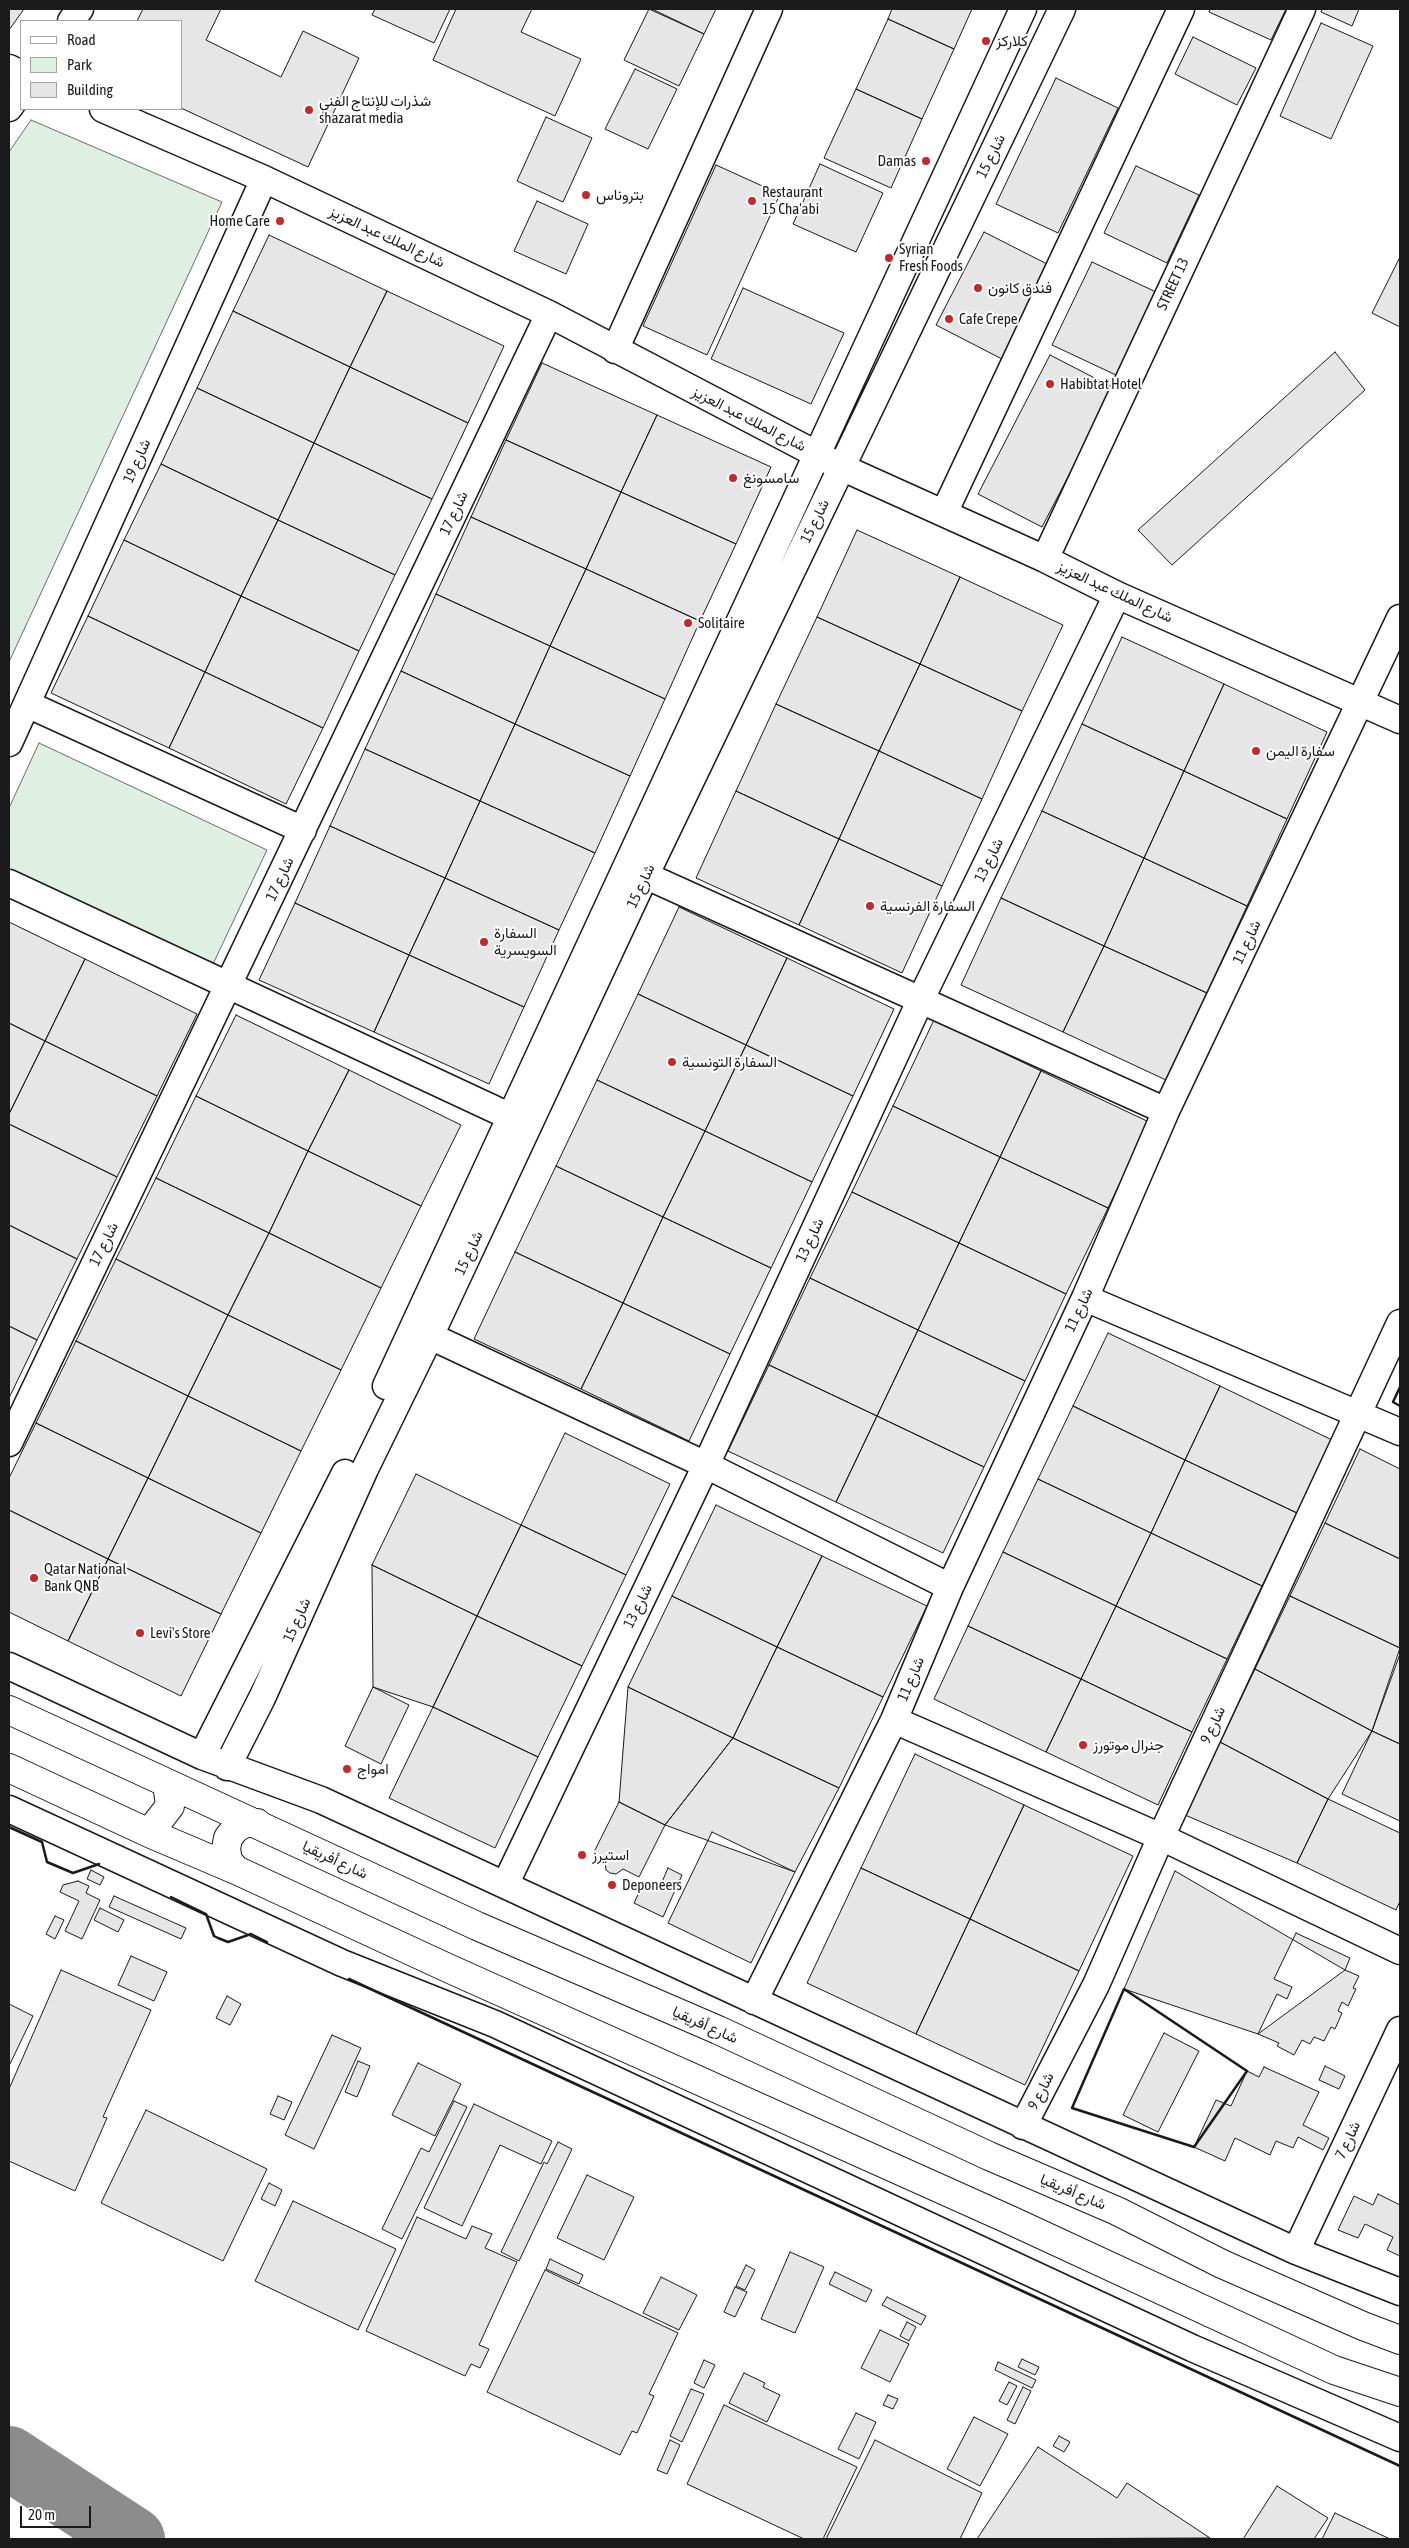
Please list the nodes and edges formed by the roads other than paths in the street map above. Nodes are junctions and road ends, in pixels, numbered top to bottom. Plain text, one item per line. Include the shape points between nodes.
1 (80, 9) edge
2 (769, 9) edge
3 (1023, 9) edge
4 (1062, 9) edge
5 (1181, 9) edge
6 (1302, 9) edge
7 (72, 20) edge
8 (20, 92) edge
9 (9, 108) edge
10 (104, 110) edge
11 (264, 179) junction
12 (548, 314) junction
13 (615, 350) junction
14 (816, 454) junction
15 (841, 467) junction
16 (944, 513) junction
17 (1045, 559) junction
18 (1117, 595) junction
19 (1400, 618) edge
20 (1361, 701) junction
21 (27, 704) junction
22 (1400, 720) edge
23 (9, 743) edge
24 (303, 830) junction
25 (636, 871) junction
26 (9, 883) edge
27 (229, 986) junction
28 (921, 999) junction
29 (1166, 1111) junction
30 (511, 1117) junction
31 (1085, 1298) junction
32 (1400, 1323) edge
33 (430, 1336) junction
34 (1358, 1412) junction
35 (1400, 1432) edge
36 (9, 1443) edge
37 (706, 1464) junction
38 (950, 1587) junction
39 (9, 1666) edge
40 (9, 1710) edge
41 (894, 1720) junction
42 (202, 1756) junction
43 (227, 1767) junction
44 (9, 1768) edge
45 (167, 1783) junction
46 (9, 1809) edge
47 (257, 1823) junction
48 (149, 1833) junction
49 (1161, 1837) junction
50 (236, 1870) junction
51 (505, 1885) junction
52 (1400, 1951) edge
53 (754, 2001) junction
54 (1400, 2030) edge
55 (1023, 2126) junction
56 (1296, 2251) junction
57 (1400, 2292) edge
58 (1400, 2340) edge
59 (1400, 2392) edge
60 (1400, 2438) edge

1 - 7 street
2 - 13 street
3 - 14 street, شارع 15
4 - 15 street, شارع 15
5 - 16 street
6 - 17 street, STREET 13
8 - 9 street
10 - 11 street, شارع الملك عبد العزيز
11 - 12 street, شارع الملك عبد العزيز
11 - 21 street, شارع 19
12 - 13 street, شارع الملك عبد العزيز
12 - 24 street, شارع 17
13 - 14 street, شارع الملك عبد العزيز
14 - 15 street, شارع الملك عبد العزيز
14 - 25 street, شارع 15
15 - 16 street, شارع الملك عبد العزيز
15 - 25 street, شارع 15
16 - 17 street, شارع الملك عبد العزيز
17 - 18 street, شارع الملك عبد العزيز
18 - 20 street, شارع الملك عبد العزيز
18 - 28 street, شارع 13
19 - 20 street, شارع 11
20 - 22 street, شارع الملك عبد العزيز
20 - 29 street, شارع 11
21 - 23 street, شارع 19
21 - 24 street
24 - 27 street, شارع 17
25 - 28 street
25 - 30 street, شارع 15
25 - 33 street, شارع 15
26 - 27 street
27 - 30 street
27 - 36 street, شارع 17
28 - 29 street
28 - 37 street, شارع 13
29 - 31 street, شارع 11
30 - 42 street, شارع 15 via 356,1451
31 - 34 street
31 - 38 street, شارع 11
32 - 34 street, شارع 9
33 - 37 street
33 - 43 street, شارع 15
34 - 35 street
34 - 49 street, شارع 9
37 - 38 street
37 - 51 street, شارع 13
38 - 41 street, شارع 11
39 - 42 street
40 - 45 highway, شارع أفريقيا
41 - 49 street
41 - 53 street, شارع 11
42 - 43 street
43 - 51 street via 321,1800
44 - 48 highway
45 - 47 highway, شارع أفريقيا
45 - 48 highway via 170,1806
46 - 60 street via 342,1963 495,2024 1192,2348
47 - 50 highway via 240,1826 228,1838 228,1860
47 - 58 highway, شارع أفريقيا via 477,1926 718,2030 989,2156 1117,2211 1230,2268
48 - 50 highway
49 - 52 street
49 - 55 street, شارع 9 via 1096,1985
50 - 59 highway via 1334,2370
51 - 53 street
53 - 55 street
54 - 56 street, شارع 7
55 - 56 street
56 - 57 street

